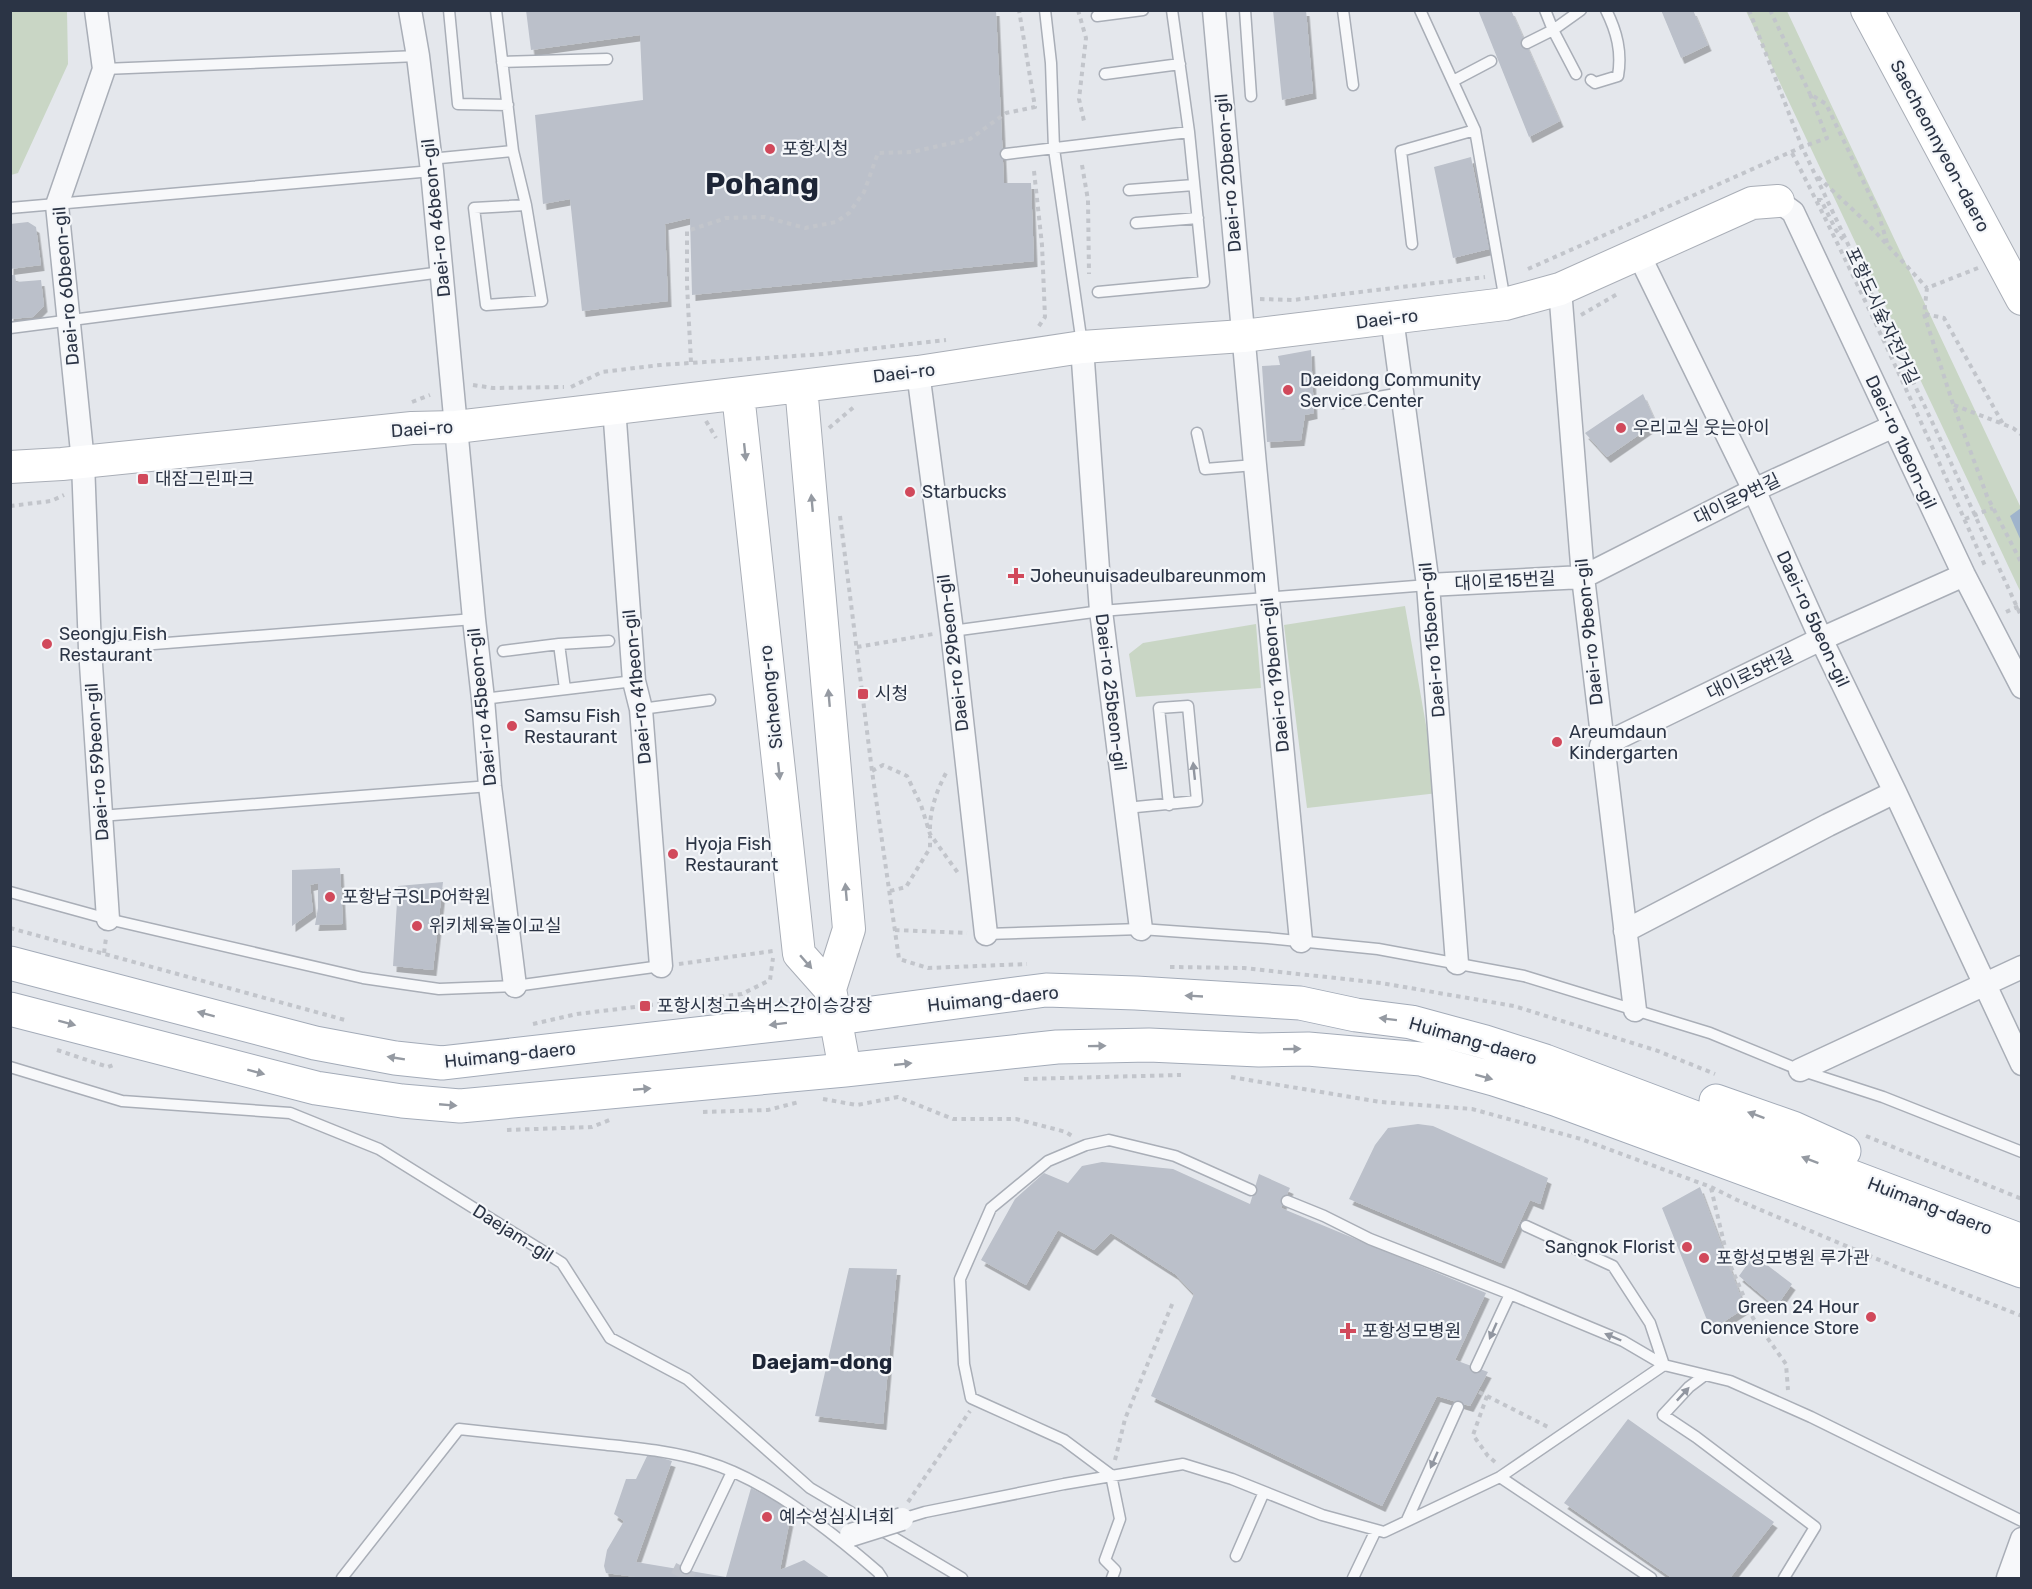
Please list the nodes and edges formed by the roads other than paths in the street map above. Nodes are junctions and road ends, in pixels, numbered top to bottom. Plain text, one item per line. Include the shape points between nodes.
1 (96, 10) edge
2 (410, 10) edge
3 (449, 10) edge
4 (496, 10) edge
5 (1045, 10) edge
6 (1143, 10) edge
7 (1172, 10) edge
8 (1214, 10) edge
9 (1245, 10) edge
10 (1343, 10) edge
11 (1420, 10) edge
12 (1545, 10) edge
13 (1581, 10) edge
14 (1606, 10) edge
15 (1867, 10) edge
16 (1097, 16) dead end
17 (1553, 30) junction
18 (1527, 43) dead end
19 (418, 56) junction
20 (607, 59) dead end
21 (1491, 61) dead end
22 (502, 62) junction
23 (1180, 64) junction
24 (104, 69) junction
25 (1105, 74) dead end
26 (1576, 74) dead end
27 (1591, 80) dead end
28 (1453, 81) junction
29 (1353, 85) dead end
30 (1251, 96) dead end
31 (508, 105) junction
32 (1475, 130) junction
33 (1189, 132) junction
34 (1054, 149) junction
35 (513, 151) junction
36 (1006, 154) dead end
37 (431, 165) junction
38 (1194, 185) junction
39 (1129, 190) dead end
40 (1778, 201) joint
41 (57, 205) junction
42 (526, 205) junction
43 (10, 208) edge
44 (1197, 218) junction
45 (1136, 223) dead end
46 (1412, 244) dead end
47 (2011, 252) edge
48 (1639, 255) junction
49 (442, 272) junction
50 (1560, 289) junction
51 (1503, 290) junction
52 (1098, 292) dead end
53 (2022, 299) edge
54 (1392, 318) junction
55 (67, 322) junction
56 (10, 328) edge
57 (1243, 336) junction
58 (1082, 347) junction
59 (918, 372) junction
60 (801, 386) junction
61 (1402, 393) junction
62 (738, 394) junction
63 (1342, 403) dead end
64 (614, 407) junction
65 (1894, 426) junction
66 (456, 427) junction
67 (1197, 433) dead end
68 (83, 462) junction
69 (1255, 465) junction
70 (10, 467) edge
71 (1754, 490) junction
72 (1964, 575) junction
73 (1582, 577) junction
74 (1428, 585) junction
75 (1267, 597) junction
76 (1101, 611) junction
77 (474, 619) junction
78 (952, 631) junction
79 (1821, 639) junction
80 (609, 641) dead end
81 (559, 644) junction
82 (90, 649) junction
83 (503, 651) dead end
84 (634, 681) junction
85 (2022, 687) edge
86 (565, 689) junction
87 (483, 699) junction
88 (710, 700) dead end
89 (641, 709) junction
90 (1601, 746) junction
91 (490, 786) junction
92 (1895, 792) junction
93 (1169, 805) junction
94 (1125, 808) junction
95 (100, 816) junction
96 (10, 892) edge
97 (108, 919) junction
98 (1141, 928) junction
99 (1625, 932) junction
100 (986, 934) joint
101 (1301, 941) junction
102 (10, 963) edge
103 (1457, 963) junction
104 (660, 966) joint
105 (2022, 967) edge
106 (1984, 984) junction
107 (515, 986) junction
108 (833, 1003) junction
109 (10, 1009) edge
110 (1635, 1010) junction
111 (2022, 1064) edge
112 (10, 1067) edge
113 (1800, 1070) junction
114 (843, 1082) junction
115 (1608, 1084) junction
116 (1595, 1114) junction
117 (2022, 1152) edge
118 (1251, 1190) dead end
119 (1287, 1201) dead end
120 (1526, 1226) dead end
121 (2022, 1229) edge
122 (2022, 1241) edge
123 (2022, 1271) edge
124 (2022, 1292) edge
125 (1510, 1294) junction
126 (1664, 1365) junction
127 (1476, 1367) dead end
128 (1705, 1375) junction
129 (1458, 1407) dead end
130 (732, 1472) junction
131 (1504, 1474) junction
132 (1111, 1475) junction
133 (1264, 1492) junction
134 (902, 1519) joint
135 (1407, 1520) junction
136 (2022, 1521) edge
137 (1376, 1530) junction
138 (845, 1537) junction
139 (2022, 1539) edge
140 (1236, 1556) dead end
141 (686, 1568) tunnel mouth
142 (342, 1578) edge
143 (882, 1578) edge
144 (962, 1578) edge
145 (1112, 1578) edge
146 (1353, 1578) edge
147 (1651, 1578) edge
148 (1784, 1578) edge
149 (2008, 1578) edge

1 - 24 street, Daei-ro 60beon-gil
2 - 19 street, Daei-ro 46beon-gil
3 - 31 lane via 458,104
4 - 22 lane
5 - 34 lane
6 - 16 lane
7 - 23 lane
8 - 57 street, Daei-ro 20beon-gil
9 - 30 lane
10 - 29 lane
11 - 28 lane
12 - 17 lane
13 - 17 lane
14 - 27 lane via 1615,28 1621,59 1618,76 1595,83
15 - 47 street, Saecheonnyeon-daero
17 - 18 lane
17 - 26 lane
19 - 24 lane
19 - 37 street, Daei-ro 46beon-gil
20 - 22 lane
21 - 28 lane
22 - 31 lane
23 - 25 lane
23 - 33 lane
24 - 41 street, Daei-ro 60beon-gil
28 - 32 lane
31 - 35 lane
32 - 46 lane via 1401,151
32 - 51 lane
33 - 34 lane
33 - 38 lane
34 - 36 lane
34 - 58 lane
35 - 37 lane
35 - 42 lane
37 - 41 lane
37 - 49 street, Daei-ro 46beon-gil
38 - 39 lane
38 - 44 lane
40 - 48 street, Daei-ro via 1752,203
40 - 65 street, Daei-ro 1beon-gil via 1793,212
41 - 43 lane
41 - 55 street, Daei-ro 60beon-gil
42 - 42 lane via 474,208 486,305 542,301
44 - 45 lane
44 - 52 lane via 1204,282
47 - 53 street
48 - 50 street, Daei-ro
48 - 71 street, Daei-ro 5beon-gil
49 - 55 lane
49 - 66 street, Daei-ro 46beon-gil
50 - 51 street, Daei-ro
50 - 73 street, Daei-ro 9beon-gil
51 - 54 street, Daei-ro
54 - 57 street, Daei-ro
54 - 61 street, Daei-ro 15beon-gil
55 - 56 lane
55 - 68 street, Daei-ro 60beon-gil
57 - 58 street, Daei-ro
57 - 69 street, Daei-ro 19beon-gil
58 - 59 street, Daei-ro
58 - 76 street, Daei-ro 25beon-gil
59 - 60 street, Daei-ro
59 - 78 street, Daei-ro 29beon-gil
60 - 62 street, Daei-ro
108 -> 60 street via 849,929
61 - 63 lane
61 - 74 street, Daei-ro 15beon-gil
62 - 64 street, Daei-ro
62 -> 108 street, Sicheong-ro via 798,954
64 - 66 street, Daei-ro
64 - 84 street, Daei-ro 41beon-gil
65 - 71 street, 대이로9번길
65 - 72 street, Daei-ro 1beon-gil
66 - 68 street, Daei-ro via 412,428
66 - 77 street, Daei-ro 45beon-gil
67 - 69 lane via 1204,469
68 - 70 street, Daei-ro
68 - 82 street, Daei-ro 59beon-gil
69 - 75 street, Daei-ro 19beon-gil
71 - 73 street, 대이로9번길
71 - 79 street, Daei-ro 5beon-gil
72 - 79 street, 대이로5번길
72 - 85 street, Daei-ro 1beon-gil
73 - 74 street, 대이로15번길
73 - 90 street, Daei-ro 9beon-gil
74 - 75 lane
74 - 103 street, Daei-ro 15beon-gil
75 - 76 lane
75 - 101 street, Daei-ro 19beon-gil
76 - 78 lane
76 - 94 street, Daei-ro 25beon-gil
77 - 82 lane
77 - 87 street, Daei-ro 45beon-gil
78 - 100 street, Daei-ro 29beon-gil
79 - 90 street, 대이로5번길
79 - 92 street, Daei-ro 5beon-gil
80 - 81 lane
81 - 83 lane
81 - 86 lane
82 - 95 street, Daei-ro 59beon-gil
84 - 86 lane
84 - 89 street, Daei-ro 41beon-gil
86 - 87 lane
87 - 91 street, Daei-ro 45beon-gil
88 - 89 lane
89 - 104 street, Daei-ro 41beon-gil
90 - 99 street, Daei-ro 9beon-gil
91 - 95 lane
91 - 107 street, Daei-ro 45beon-gil
92 - 99 street
92 - 106 street, Daei-ro 5beon-gil
93 -> 93 lane via 1197,801 1188,706 1159,708
93 - 94 lane
94 - 98 street, Daei-ro 25beon-gil
95 - 97 street, Daei-ro 59beon-gil
96 - 97 lane
97 - 107 lane via 363,978 439,989
98 - 100 lane
98 - 101 lane
99 - 110 street, Daei-ro 9beon-gil
101 - 103 lane
108 -> 102 main road, Huimang-daero via 442,1063 315,1043
103 - 110 lane via 1524,976
104 - 107 lane
105 - 106 street
106 - 111 street, Daei-ro 5beon-gil
106 - 113 street
108 - 114 street
115 -> 108 main road, Huimang-daero via 1495,1045 1411,1022 1300,1004 1046,990
109 -> 114 main road, Huimang-daero via 316,1088 402,1101 460,1106
110 - 113 lane via 1710,1033
112 - 144 lane, Daejam-gil via 122,1101 290,1113 379,1149 562,1263 610,1338 687,1378 810,1488
113 - 117 lane via 1883,1097
114 -> 116 main road, Huimang-daero via 1057,1047 1308,1049 1420,1059 1494,1079
121 -> 115 main road via 1793,1128 1642,1074 1624,1076
122 -> 115 main road, Huimang-daero
116 - 123 main road, Huimang-daero
116 - 124 main road via 1615,1136 1630,1144
118 - 132 lane via 1175,1156 1109,1140 1048,1161 991,1208 960,1279 964,1364 971,1398 1064,1440
119 - 125 lane via 1370,1239
120 - 126 lane via 1613,1266 1650,1323
126 -> 125 lane via 1623,1341
125 -> 127 lane
126 - 128 lane
126 - 131 lane
128 - 136 lane via 1730,1381 1790,1408
148 -> 128 lane via 1815,1527 1663,1415
129 -> 135 lane
130 - 138 lane
130 - 141 lane
130 - 142 lane via 662,1451 459,1429
131 - 135 lane
131 - 147 lane
132 - 133 lane via 1183,1464
132 - 134 lane
132 - 145 lane via 1120,1519 1106,1560 1115,1570
133 - 137 lane via 1322,1515
133 - 140 lane
134 - 138 street, bridge
135 - 137 lane via 1384,1532
137 - 146 lane
138 - 143 lane
139 - 149 street

